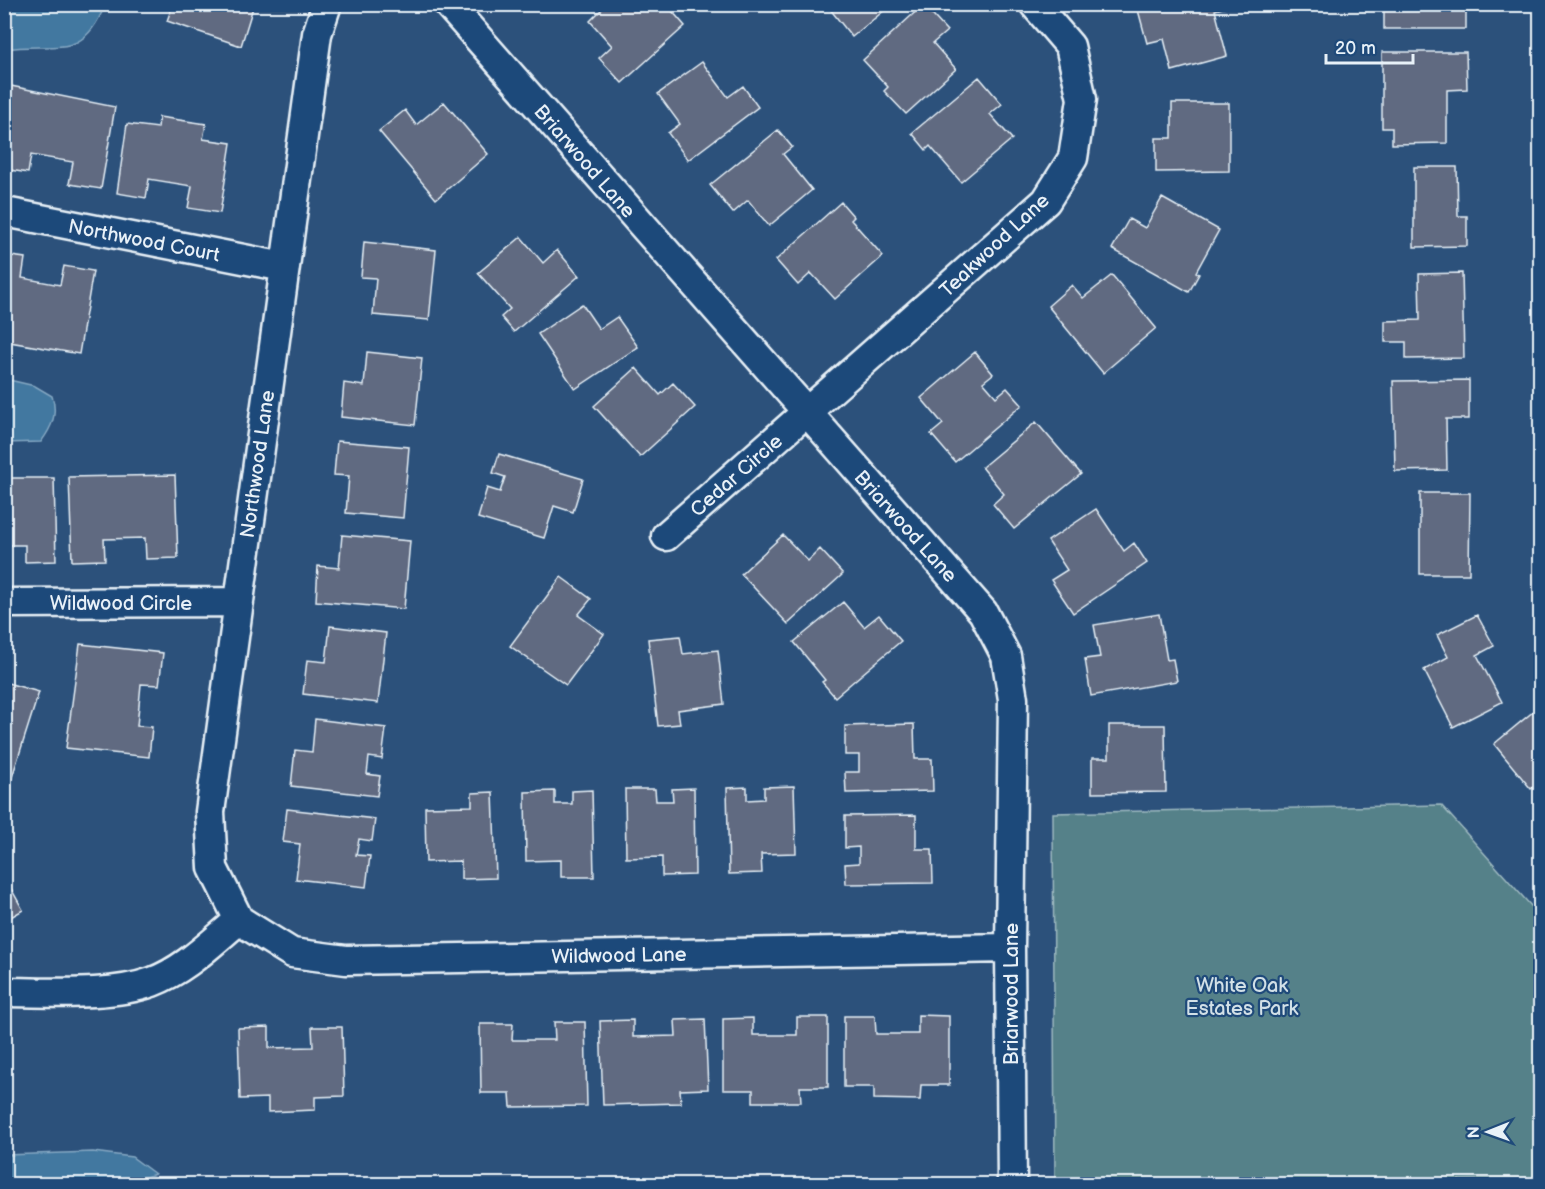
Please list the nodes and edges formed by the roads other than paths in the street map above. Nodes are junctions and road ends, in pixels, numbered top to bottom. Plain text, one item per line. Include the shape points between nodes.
1 (327, 4) edge
2 (448, 4) edge
3 (1034, 4) edge
4 (5, 212) edge
5 (284, 267) junction
6 (806, 413) junction
7 (666, 536) dead end
8 (238, 602) junction
9 (4, 603) edge
10 (239, 921) junction
11 (1010, 948) junction
12 (4, 992) edge
13 (1012, 1185) edge

1 - 5 street, Northwood Lane via 317,34
2 - 6 street, Briarwood Lane
3 - 6 street, Teakwood Lane via 1070,46 1082,99 1073,158 1046,201
4 - 5 street, Northwood Court
5 - 8 street, Northwood Lane
6 - 7 street, Cedar Circle
6 - 11 street, Briarwood Lane via 982,612 1006,656 1013,699
8 - 9 street, Wildwood Circle
8 - 10 street, Northwood Lane via 210,812 213,868
10 - 11 street, Wildwood Lane via 292,953 346,960
10 - 12 street via 190,962 152,982 106,991
11 - 13 street, Briarwood Lane

